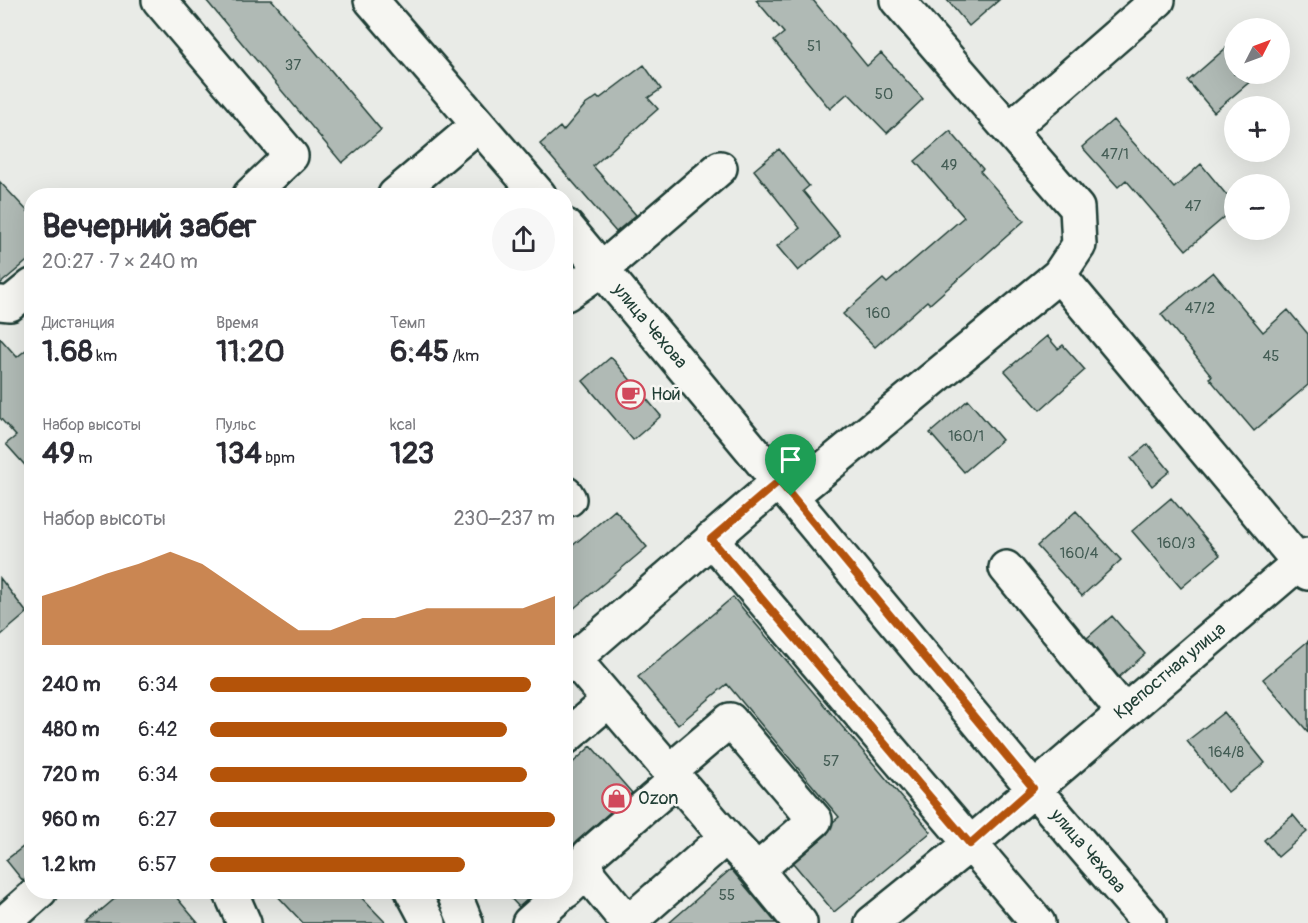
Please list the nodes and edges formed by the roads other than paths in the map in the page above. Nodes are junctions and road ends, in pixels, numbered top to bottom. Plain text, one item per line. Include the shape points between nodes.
1 (159, 0) edge
2 (371, 0) edge
3 (897, 0) edge
4 (1158, 0) edge
5 (478, 125) junction
6 (1010, 129) junction
7 (720, 168) dead end
8 (257, 188) edge
9 (403, 188) edge
10 (533, 188) edge
11 (573, 234) edge
12 (602, 269) junction
13 (1059, 275) junction
14 (573, 289) edge
15 (24, 293) edge
16 (0, 303) edge
17 (785, 488) junction
18 (711, 539) junction
19 (1305, 563) edge
20 (1006, 568) dead end
21 (573, 659) edge
22 (573, 665) edge
23 (609, 700) junction
24 (1123, 711) junction
25 (573, 731) edge
26 (673, 775) junction
27 (1033, 788) junction
28 (726, 837) junction
29 (970, 844) junction
30 (757, 870) junction
31 (573, 882) edge
32 (573, 885) edge
33 (31, 899) edge
34 (234, 899) edge
35 (416, 899) edge
36 (456, 899) edge
37 (556, 899) edge
38 (4, 923) edge
39 (244, 923) edge
40 (429, 923) edge
41 (466, 923) edge
42 (530, 923) edge
43 (628, 923) edge
44 (800, 923) edge
45 (872, 923) edge
46 (1038, 923) edge
47 (1149, 923) edge

1 - 8 street via 291,156
2 - 5 street
3 - 6 street
4 - 6 street
5 - 9 street
5 - 10 street
6 - 13 street via 1077,208 1079,245
7 - 12 street
11 - 12 street, улица Чехова
12 - 14 street
12 - 17 street, улица Чехова
13 - 17 street
13 - 19 street
15 - 16 street via 10,304
17 - 18 street
17 - 27 street, улица Чехова
18 - 21 street
18 - 29 street
19 - 24 street, Крепостная улица
20 - 24 street
22 - 23 street
23 - 25 street
23 - 26 street
24 - 27 street, Крепостная улица
26 - 28 street
26 - 30 street via 730,720 815,820
26 - 31 street via 589,855
27 - 29 street, Крепостная улица
27 - 47 street, улица Чехова
28 - 30 street
28 - 43 street
29 - 45 street, Крепостная улица
29 - 46 street
30 - 44 street
32 - 43 street
33 - 38 street
34 - 39 street
35 - 40 street
36 - 41 street
37 - 42 street

